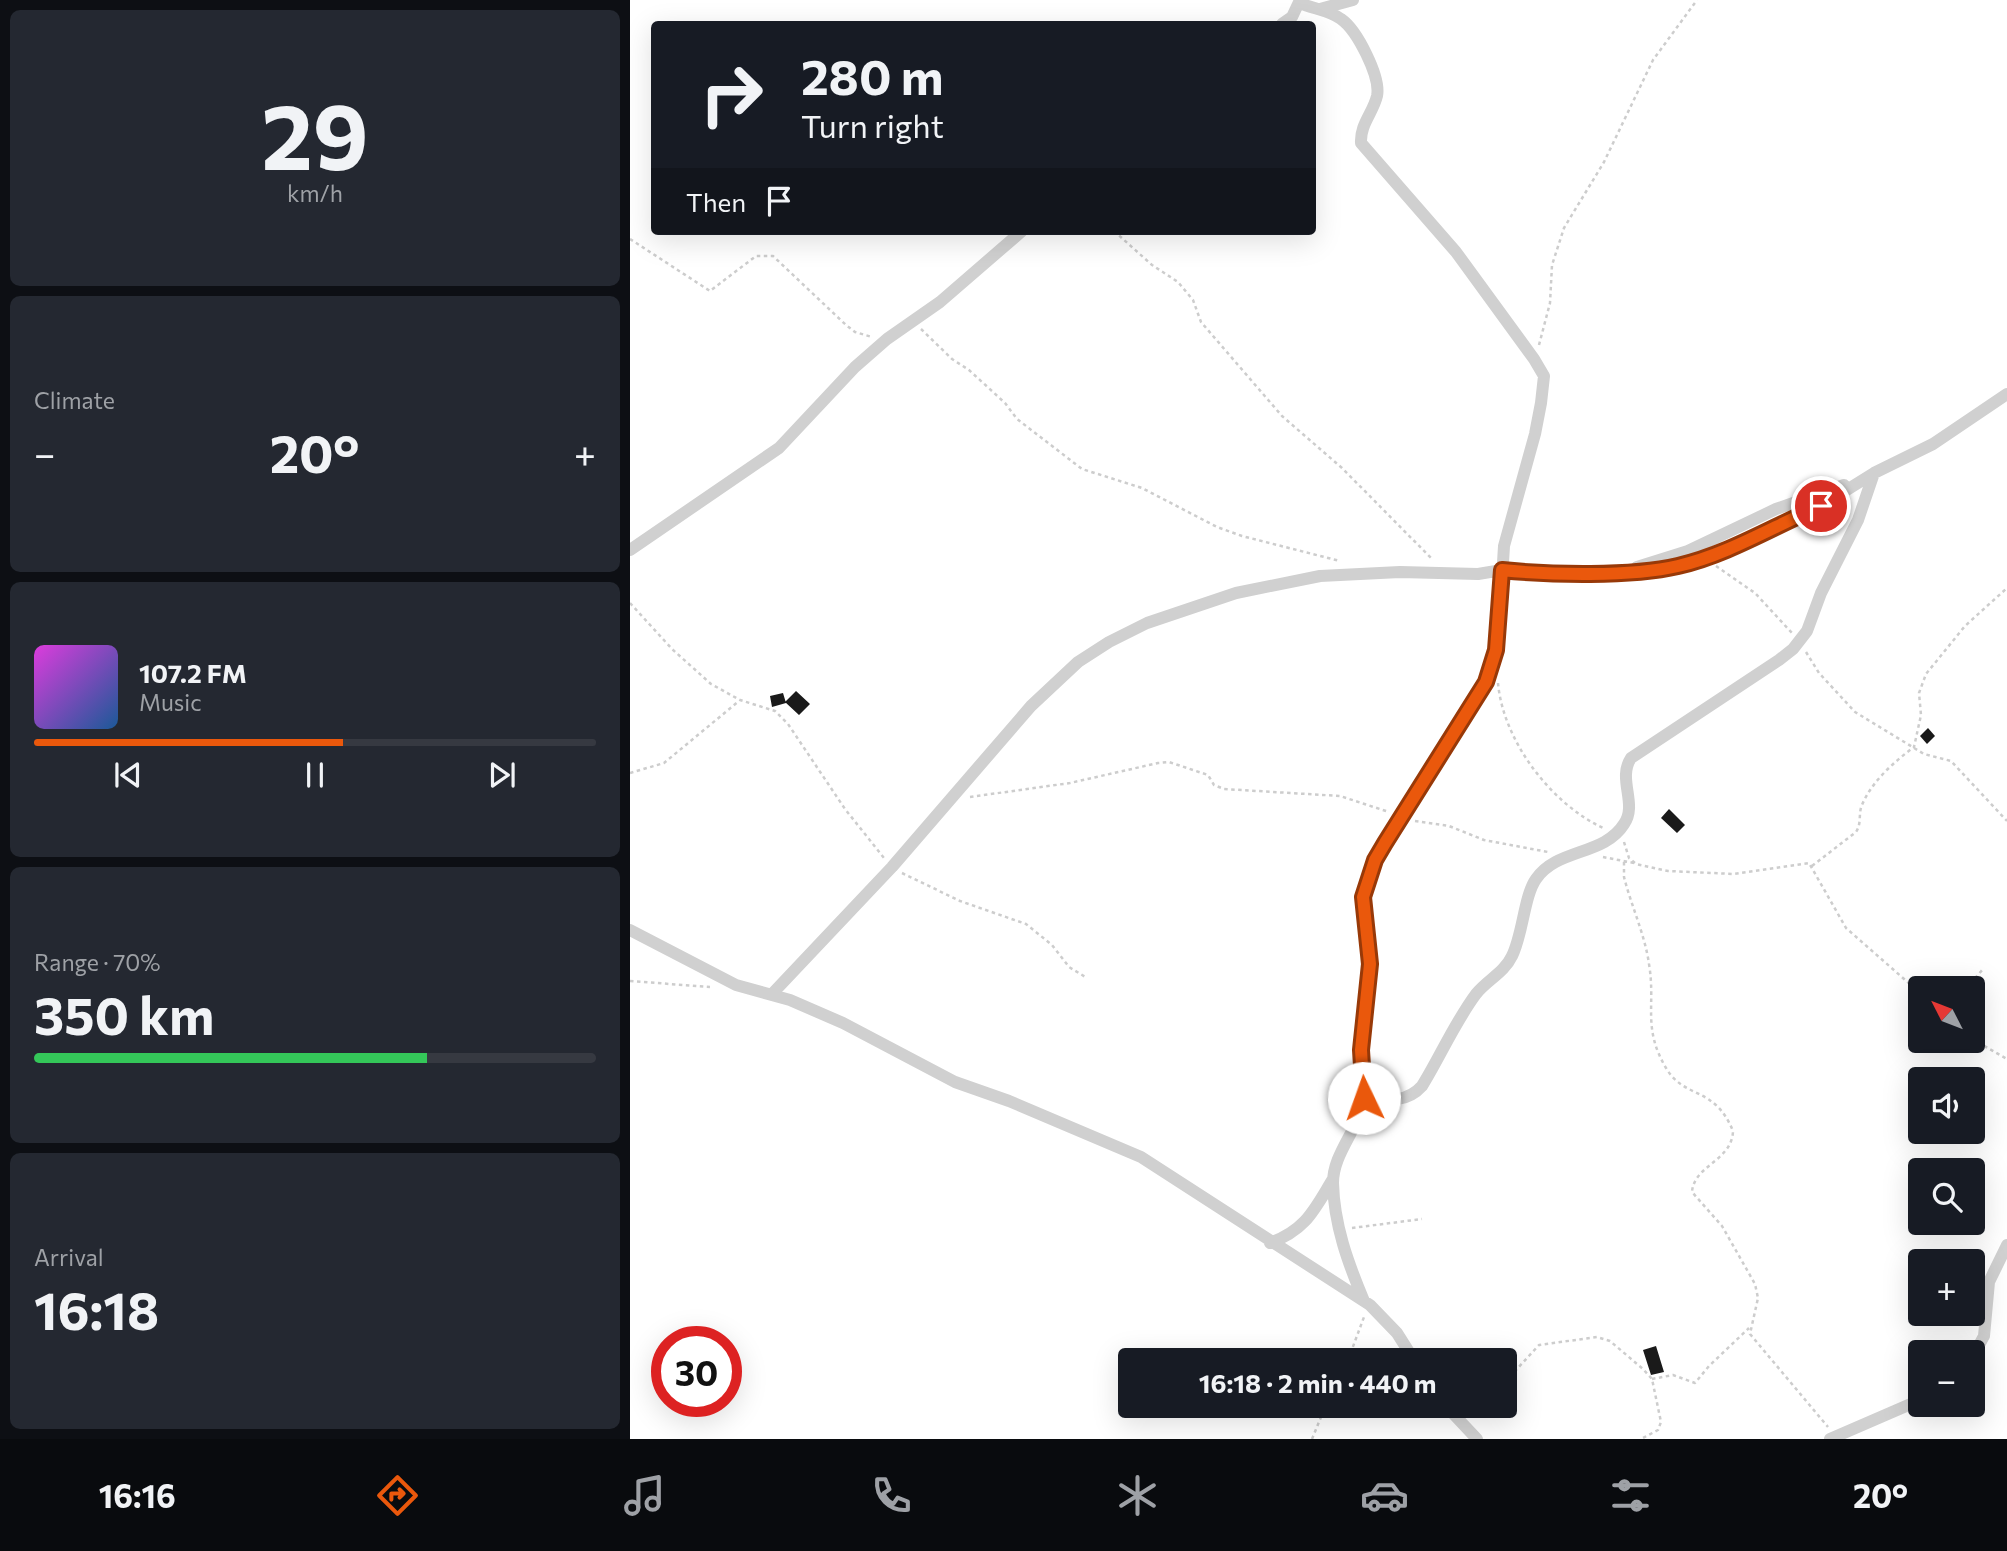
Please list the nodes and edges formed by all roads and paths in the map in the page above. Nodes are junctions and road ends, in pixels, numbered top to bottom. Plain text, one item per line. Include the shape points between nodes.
1 (1353, 0) edge
2 (1697, 0) edge
3 (1300, 1) edge
4 (1312, 9) junction
5 (1286, 21) edge
6 (1017, 235) edge
7 (1119, 235) edge
8 (630, 239) edge
9 (914, 320) junction
10 (887, 339) junction
11 (1538, 364) junction
12 (2007, 394) edge
13 (1874, 473) junction
14 (630, 550) edge
15 (1702, 559) junction
16 (1348, 564) dead end
17 (1502, 570) junction
18 (1629, 570) junction
19 (1450, 574) junction
20 (2007, 588) edge
21 (630, 603) edge
22 (1801, 641) junction
23 (1498, 673) dead end
24 (740, 700) junction
25 (1914, 747) junction
26 (630, 773) edge
27 (948, 798) junction
28 (1403, 817) junction
29 (2007, 821) edge
30 (1619, 830) junction
31 (1587, 849) junction
32 (1572, 853) junction
33 (1624, 862) junction
34 (1636, 864) junction
35 (1812, 866) junction
36 (892, 867) junction
37 (630, 930) edge
38 (1983, 969) dead end
39 (1977, 976) edge
40 (1087, 978) dead end
41 (630, 981) edge
42 (1908, 982) edge
43 (736, 985) junction
44 (772, 994) junction
45 (1985, 1046) edge
46 (2007, 1059) edge
47 (1364, 1098) junction
48 (1333, 1179) junction
49 (1422, 1220) dead end
50 (1338, 1228) junction
51 (1270, 1243) junction
52 (2007, 1245) edge
53 (1367, 1303) junction
54 (1750, 1326) junction
55 (1982, 1340) edge
56 (1352, 1348) edge
57 (1406, 1348) edge
58 (1517, 1369) edge
59 (1652, 1379) junction
60 (1908, 1404) edge
61 (1321, 1418) edge
62 (1457, 1418) edge
63 (1833, 1437) edge
64 (1312, 1439) edge
65 (1477, 1439) edge
66 (1642, 1439) edge

1 - 4 street
2 - 11 path via 1653,60 1604,162 1556,245
3 - 4 street
3 - 5 street
4 - 11 street via 1335,15 1351,29 1377,83 1361,143 1455,252
6 - 9 street
7 - 19 path via 1183,287 1201,322 1282,416
8 - 10 path via 710,290 756,256 774,256 855,332
9 - 10 street
9 - 16 path via 1017,419 1073,464 1142,488 1217,527
10 - 14 street via 779,449
11 - 17 street via 1544,376 1538,420 1504,546
12 - 13 street via 1933,443
13 - 15 street via 1821,506
13 - 18 street via 1776,509 1688,551
13 - 22 street via 1858,520
15 - 18 street via 1654,570
15 - 22 path via 1741,582
17 - 18 street
17 - 19 street
17 - 28 street via 1496,650 1486,682
19 - 27 street via 1320,576 1236,593 1147,623 1079,662 1031,706
20 - 25 path via 1965,626 1926,674 1919,693
21 - 24 path via 711,684
22 - 25 path via 1819,673 1855,712
22 - 30 street via 1631,758 1624,774 1629,806
23 - 30 path via 1504,720 1520,748 1564,800 1596,825
24 - 26 path via 664,763
24 - 36 path via 775,711 789,723 845,809
25 - 29 path via 1933,758 1951,761
25 - 35 path via 1896,760 1873,788 1861,806 1856,832
27 - 28 path via 1047,787 1169,762 1209,775 1214,785 1224,789 1340,796
27 - 36 street
28 - 32 path via 1449,826 1483,840
28 - 47 street via 1375,860 1363,897 1370,964 1361,1050
30 - 31 street
30 - 34 path via 1629,858
31 - 32 street
31 - 33 path
32 - 47 street via 1553,862 1536,879 1511,958 1475,996 1422,1086 1399,1100
33 - 34 path
33 - 54 path via 1623,877 1649,965 1650,1032 1656,1050 1674,1079 1718,1104 1733,1131 1729,1149 1696,1178 1692,1192 1722,1226 1755,1284 1758,1298
34 - 35 path via 1668,871 1734,874 1803,862
35 - 42 path via 1846,928
36 - 40 path via 960,901 1026,925 1052,945 1069,967
36 - 44 street
37 - 43 street
38 - 39 path
41 - 43 path
43 - 44 street
44 - 51 street via 843,1023 955,1082 1141,1157
45 - 46 path
47 - 48 street
48 - 50 street
48 - 51 street via 1309,1220
49 - 50 path
50 - 53 street
51 - 53 street
52 - 55 street via 1989,1282
53 - 56 path
53 - 57 street
54 - 59 path via 1695,1383 1673,1375
54 - 63 path via 1753,1338
58 - 59 path via 1539,1345 1588,1336 1610,1342
59 - 66 path via 1661,1422 1658,1430
60 - 63 street
61 - 64 path
62 - 65 street

